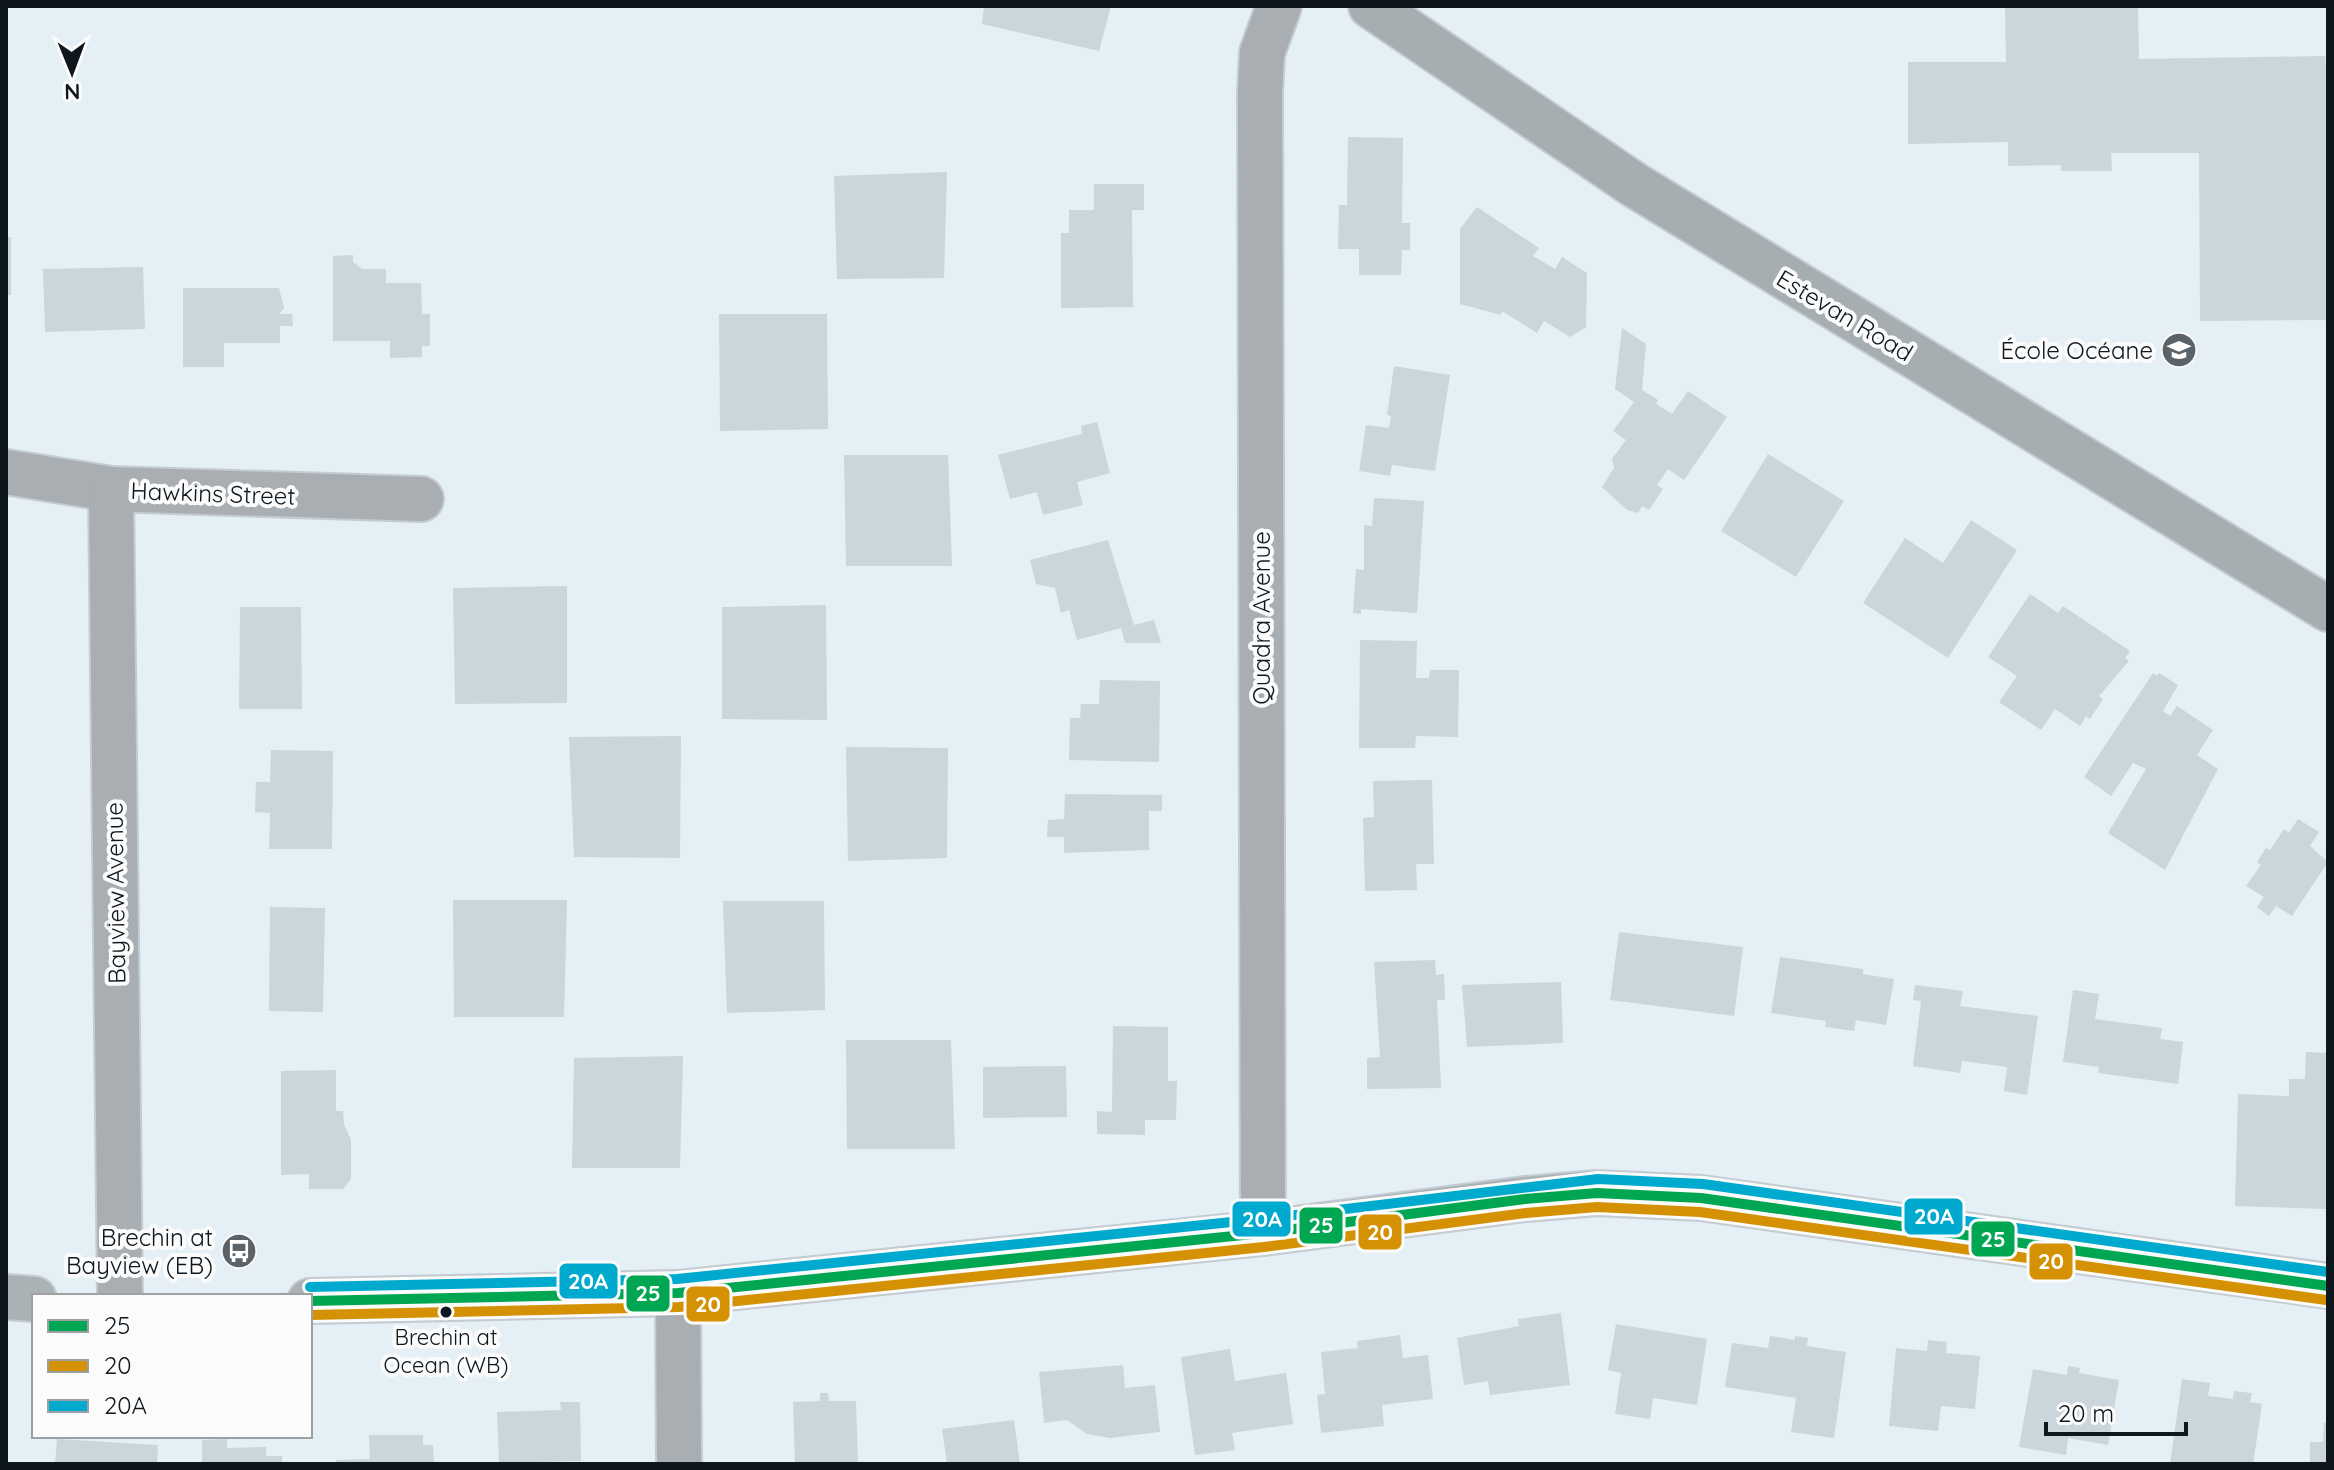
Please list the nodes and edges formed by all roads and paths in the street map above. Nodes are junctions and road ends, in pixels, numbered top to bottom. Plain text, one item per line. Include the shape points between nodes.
1 (1279, 6) edge
2 (1371, 6) edge
3 (6, 472) edge
4 (111, 489) junction
5 (421, 499) dead end
6 (2328, 609) edge
7 (1263, 1233) junction
8 (2328, 1286) edge
9 (678, 1293) junction
10 (120, 1294) edge
11 (6, 1297) edge
12 (32, 1299) edge
13 (312, 1301) edge
14 (679, 1464) edge

1 - 7 street, Quadra Avenue via 1262,53 1260,93
2 - 6 street, Estevan Road via 1633,184
3 - 4 street, Hawkins Street
4 - 5 street, Hawkins Street
4 - 10 street, Bayview Avenue
7 - 8 main road via 1525,1199 1660,1194
7 - 9 main road
9 - 13 main road
9 - 14 street
11 - 12 main road

